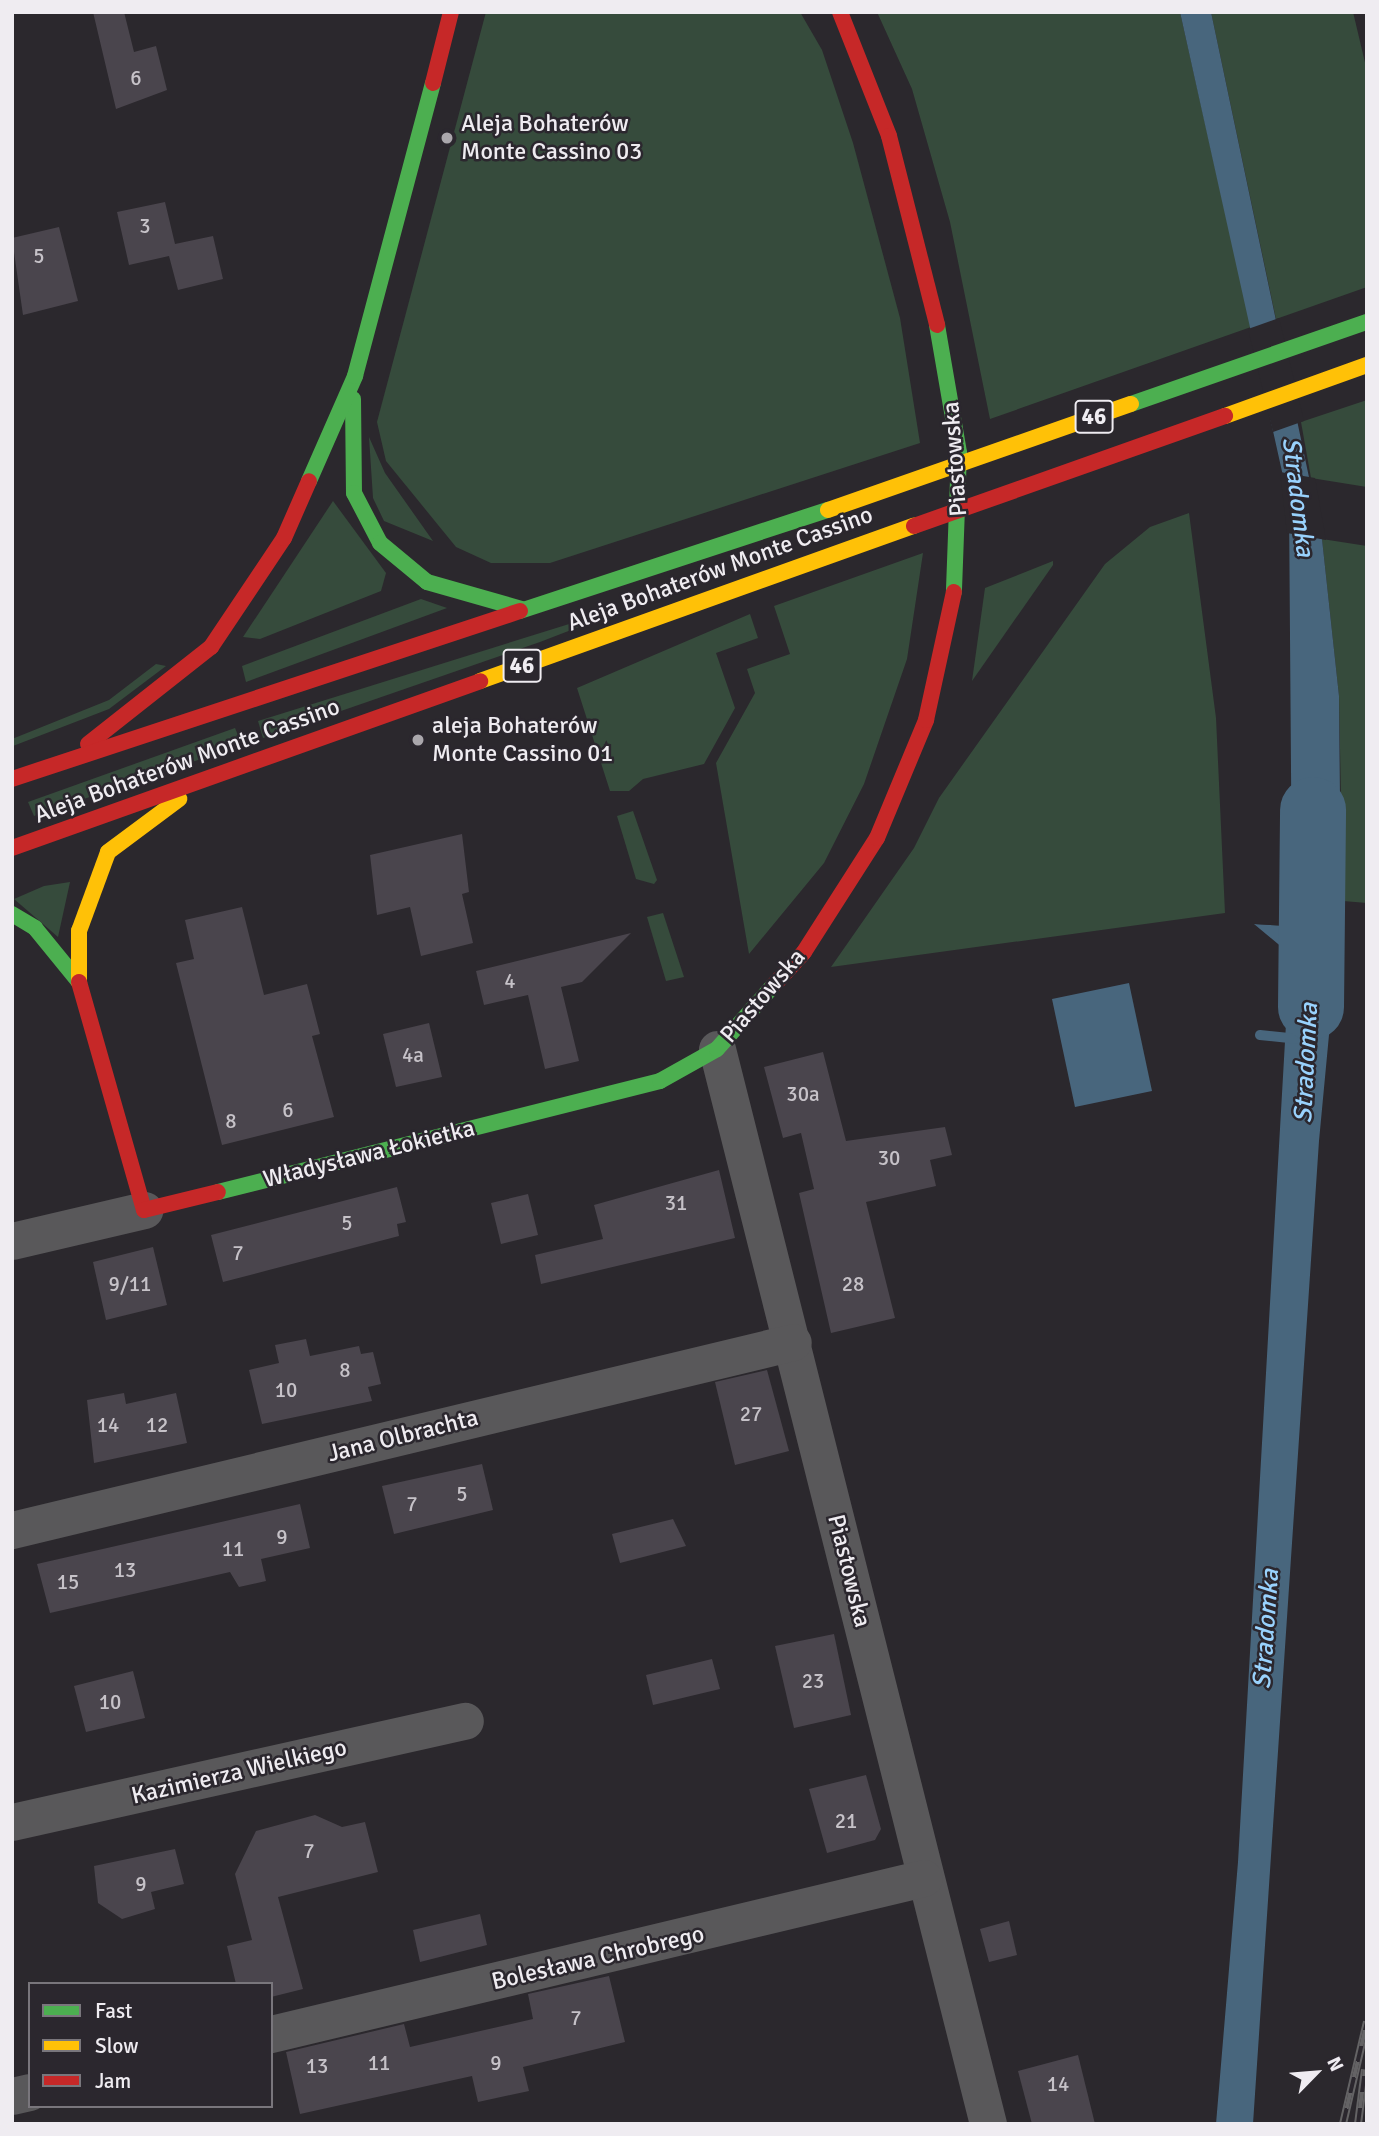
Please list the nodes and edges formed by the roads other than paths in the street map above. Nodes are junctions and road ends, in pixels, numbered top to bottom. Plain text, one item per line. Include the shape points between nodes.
1 (451, 12) edge
2 (840, 12) edge
3 (1367, 322) edge
4 (1367, 365) edge
5 (355, 376) junction
6 (524, 610) junction
7 (70, 758) junction
8 (208, 777) junction
9 (12, 779) edge
10 (12, 848) edge
11 (12, 914) edge
12 (79, 982) junction
13 (718, 1049) junction
14 (144, 1210) junction
15 (12, 1241) edge
16 (793, 1342) junction
17 (12, 1530) edge
18 (465, 1721) dead end
19 (12, 1822) edge
20 (924, 1878) junction
21 (273, 2034) edge
22 (988, 2124) edge

1 - 5 main road
2 - 13 main road, Piastowska via 889,136 943,344 959,453 952,616 907,774 855,878 767,998
3 - 6 main road, Aleja Bohaterów Monte Cassino / 46
4 - 8 main road, Aleja Bohaterów Monte Cassino / 46 via 835,550
5 - 6 main road via 354,493 380,543 427,582
5 - 7 main road via 284,538 211,647
6 - 7 main road, Aleja Bohaterów Monte Cassino / 46
7 - 9 main road, Aleja Bohaterów Monte Cassino / 46
8 - 10 main road, Aleja Bohaterów Monte Cassino / 46
8 - 12 main road via 108,852 79,931
11 - 12 main road via 35,928
12 - 14 main road
13 - 14 main road, Władysława Łokietka via 690,1069 628,1090
13 - 16 street, Piastowska
14 - 15 street, Władysława Łokietka
16 - 17 street, Jana Olbrachta
16 - 20 street, Piastowska
18 - 19 street, Kazimierza Wielkiego
20 - 21 street, Bolesława Chrobrego
20 - 22 street, Piastowska

